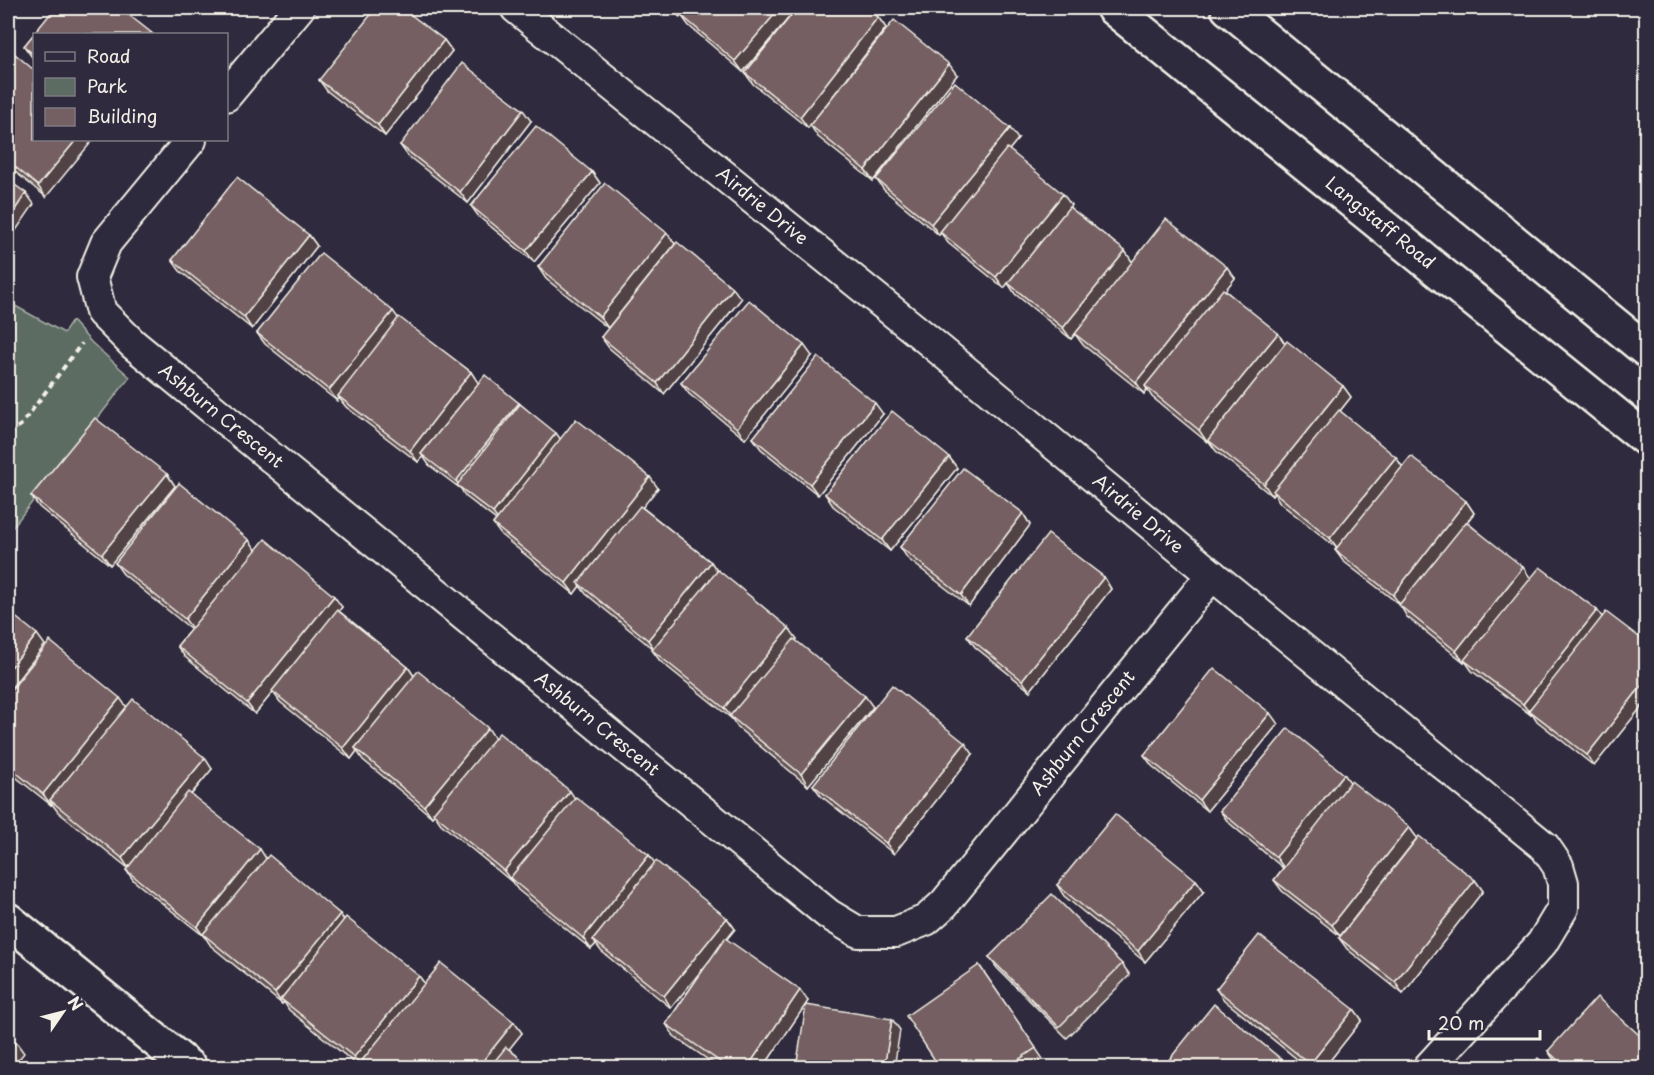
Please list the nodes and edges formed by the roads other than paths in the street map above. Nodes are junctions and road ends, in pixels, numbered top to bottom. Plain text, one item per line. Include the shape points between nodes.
1 (299, 8) edge
2 (516, 8) edge
3 (1113, 8) edge
4 (1228, 8) edge
5 (228, 94) edge
6 (189, 141) edge
7 (1647, 350) edge
8 (1647, 439) edge
9 (1212, 575) junction
10 (8, 920) edge
11 (190, 1068) edge
12 (1428, 1068) edge

1 - 5 street
2 - 9 street, Airdrie Drive
3 - 8 main road, Langstaff Road
4 - 7 main road
6 - 9 street, Ashburn Crescent via 106,243 92,277 101,312 142,352 828,914 858,932 896,932 926,920 944,904
9 - 12 street, Airdrie Drive via 1545,847 1558,866 1563,908 1542,942
10 - 11 main road

